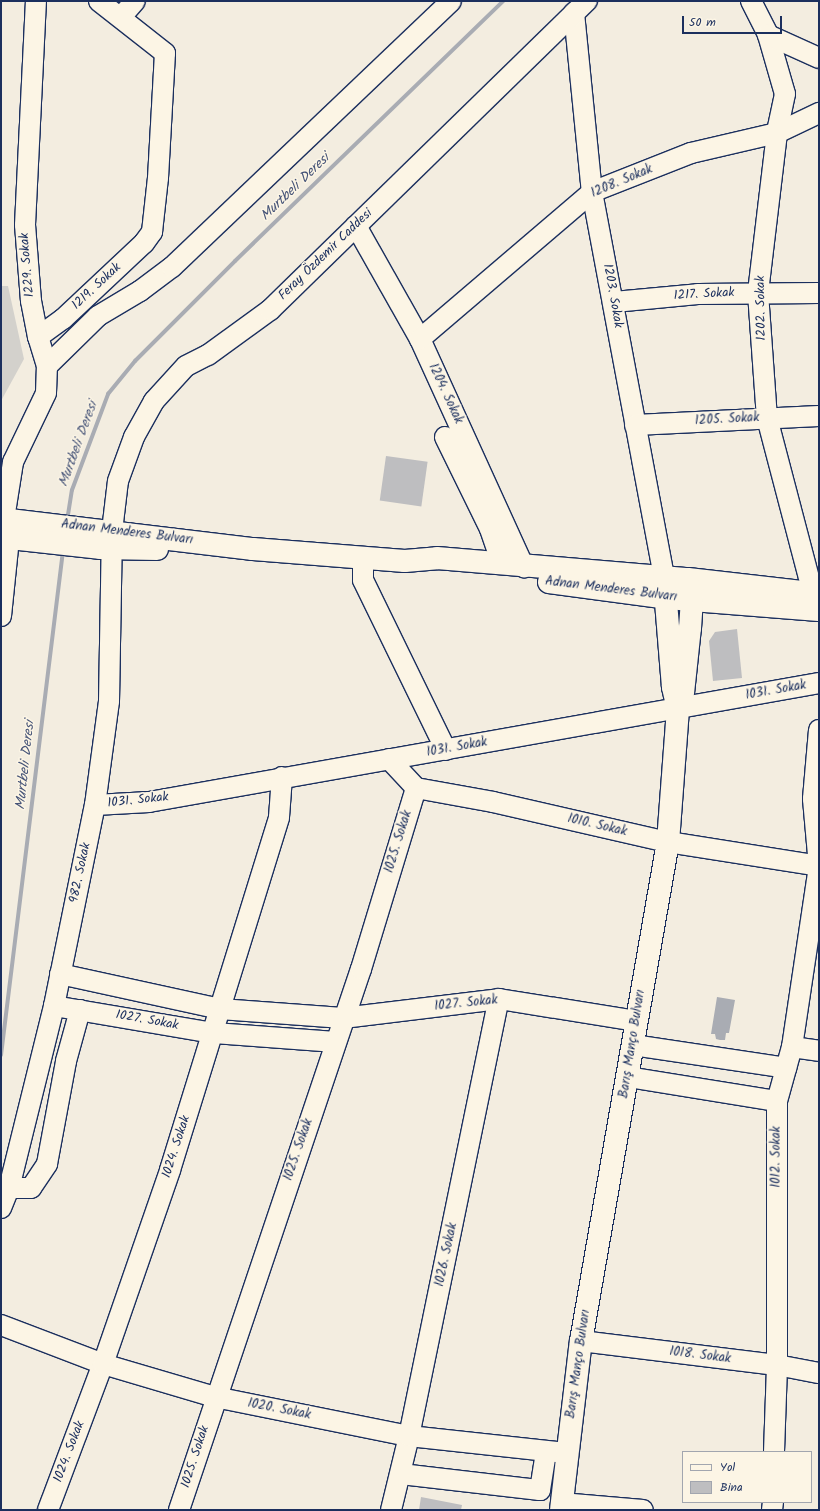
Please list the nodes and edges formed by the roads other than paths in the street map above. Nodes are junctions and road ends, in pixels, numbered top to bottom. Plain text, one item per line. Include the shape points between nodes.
1 (36, 1) edge
2 (99, 1) edge
3 (135, 1) edge
4 (451, 1) edge
5 (751, 1) edge
6 (581, 7) edge
7 (121, 17) junction
8 (768, 36) junction
9 (819, 58) edge
10 (819, 113) edge
11 (777, 133) junction
12 (592, 192) junction
13 (356, 226) junction
14 (758, 293) junction
15 (819, 293) edge
16 (614, 302) junction
17 (38, 337) junction
18 (420, 339) junction
19 (47, 366) junction
20 (819, 416) edge
21 (767, 418) junction
22 (635, 425) junction
23 (445, 437) dead end
24 (8, 529) edge
25 (107, 539) junction
26 (363, 557) junction
27 (405, 561) junction
28 (502, 564) junction
29 (524, 567) junction
30 (688, 579) junction
31 (665, 588) junction
32 (817, 599) edge
33 (692, 600) junction
34 (1, 616) edge
35 (819, 683) edge
36 (678, 709) junction
37 (819, 730) edge
38 (446, 750) junction
39 (389, 759) junction
40 (282, 777) junction
41 (416, 788) junction
42 (816, 799) edge
43 (95, 805) junction
44 (668, 842) junction
45 (819, 866) edge
46 (60, 974) junction
47 (499, 999) junction
48 (54, 1006) junction
49 (220, 1009) junction
50 (80, 1010) junction
51 (343, 1018) junction
52 (637, 1021) junction
53 (214, 1033) junction
54 (336, 1042) junction
55 (633, 1045) junction
56 (792, 1046) junction
57 (819, 1051) edge
58 (786, 1068) junction
59 (628, 1077) junction
60 (777, 1101) junction
61 (9, 1188) junction
62 (1, 1208) edge
63 (1, 1325) edge
64 (581, 1342) junction
65 (103, 1364) junction
66 (777, 1365) junction
67 (819, 1372) edge
68 (215, 1397) junction
69 (409, 1436) junction
70 (774, 1451) edge
71 (556, 1452) junction
72 (401, 1474) junction
73 (561, 1506) edge
74 (48, 1510) edge
75 (178, 1510) edge
76 (391, 1510) edge
77 (643, 1510) edge

1 - 17 street, 1229. Sokak via 25,225 31,301
2 - 7 street
3 - 7 street
4 - 19 street via 172,267 140,291 98,316
5 - 8 street, 1202. Sokak
6 - 12 street, 1203. Sokak
6 - 13 street, Feray Özdemir Caddesi
7 - 17 street, 1219. Sokak via 165,53 158,178 152,232 144,244 63,319
8 - 9 street
8 - 11 street, 1202. Sokak via 785,94
10 - 11 street, 1208. Sokak
11 - 12 street, 1208. Sokak via 692,153
11 - 14 street, 1202. Sokak
12 - 16 street, 1203. Sokak
12 - 18 street, 1208. Sokak
13 - 18 street, 1204. Sokak
13 - 25 street, Feray Özdemir Caddesi via 270,310 208,355 186,366 154,401 134,438 118,481
14 - 15 street, 1217. Sokak
14 - 16 street, 1217. Sokak via 698,294
14 - 21 street, 1202. Sokak
16 - 22 street, 1203. Sokak
17 - 19 street, 1229. Sokak
18 - 29 street, 1204. Sokak
19 - 24 street, 1229. Sokak via 46,393 13,462
20 - 21 street, 1205. Sokak
21 - 22 street, 1205. Sokak
21 - 32 street, 1202. Sokak
22 - 31 street, 1203. Sokak
23 - 28 street via 490,529
24 - 25 main road, Adnan Menderes Bulvarı
24 - 34 street, 1229. Sokak
25 - 26 main road, Adnan Menderes Bulvarı
25 - 43 street, 982. Sokak via 110,701
26 - 27 main road, Adnan Menderes Bulvarı
26 - 38 street via 363,580
27 - 28 main road, Adnan Menderes Bulvarı via 437,558
27 - 31 main road, Adnan Menderes Bulvarı via 435,570
28 - 29 main road, Adnan Menderes Bulvarı
29 - 31 main road, Adnan Menderes Bulvarı
30 - 31 main road, Adnan Menderes Bulvarı
30 - 32 main road, Adnan Menderes Bulvarı
30 - 33 main road
31 - 33 main road, Adnan Menderes Bulvarı
31 - 36 main road, Barış Manço Bulvarı via 673,687
32 - 33 main road, Adnan Menderes Bulvarı
33 - 36 main road via 685,686
35 - 36 street, 1031. Sokak
36 - 38 street, 1031. Sokak
36 - 44 main road, Barış Manço Bulvarı
37 - 42 street, 1012. Sokak
38 - 39 street, 1031. Sokak
39 - 40 street, 1031. Sokak
39 - 41 street
40 - 43 street, 1031. Sokak via 149,802
40 - 49 street, 1024. Sokak via 279,817
41 - 44 street, 1010. Sokak via 493,802
41 - 51 street, 1025. Sokak
42 - 45 street, 1012. Sokak
43 - 46 street, 982. Sokak
44 - 45 street, 1010. Sokak
44 - 52 main road, Barış Manço Bulvarı
45 - 56 street, 1012. Sokak
46 - 48 street, 982. Sokak
46 - 49 street, 1027. Sokak
47 - 51 street, 1027. Sokak
47 - 52 street, 1027. Sokak
47 - 69 street, 1026. Sokak
48 - 50 street, 1027. Sokak
48 - 61 street, 982. Sokak
49 - 51 street, 1027. Sokak
49 - 53 street, 1024. Sokak
50 - 53 street, 1027. Sokak
50 - 61 street via 66,1061 47,1164 31,1188
51 - 54 street, 1025. Sokak
52 - 55 main road, Barış Manço Bulvarı
53 - 54 street, 1027. Sokak
53 - 65 street, 1024. Sokak via 168,1177
54 - 68 street, 1025. Sokak
55 - 58 street
55 - 59 main road, Barış Manço Bulvarı
56 - 57 street
56 - 58 street, 1012. Sokak
58 - 60 street, 1012. Sokak
59 - 60 street
59 - 64 main road, Barış Manço Bulvarı
60 - 66 street, 1012. Sokak
61 - 62 street, 982. Sokak
63 - 65 street, 1020. Sokak
64 - 66 street, 1018. Sokak
64 - 71 main road, Barış Manço Bulvarı
65 - 68 street, 1020. Sokak
65 - 74 street, 1024. Sokak
66 - 67 street, 1018. Sokak
66 - 70 street, 1012. Sokak
68 - 69 street, 1020. Sokak
68 - 75 street, 1025. Sokak
69 - 71 street, 1020. Sokak
69 - 72 street, 1026. Sokak
71 - 72 street via 540,1490
71 - 73 main road, Barış Manço Bulvarı
72 - 76 street, 1026. Sokak
73 - 77 street

